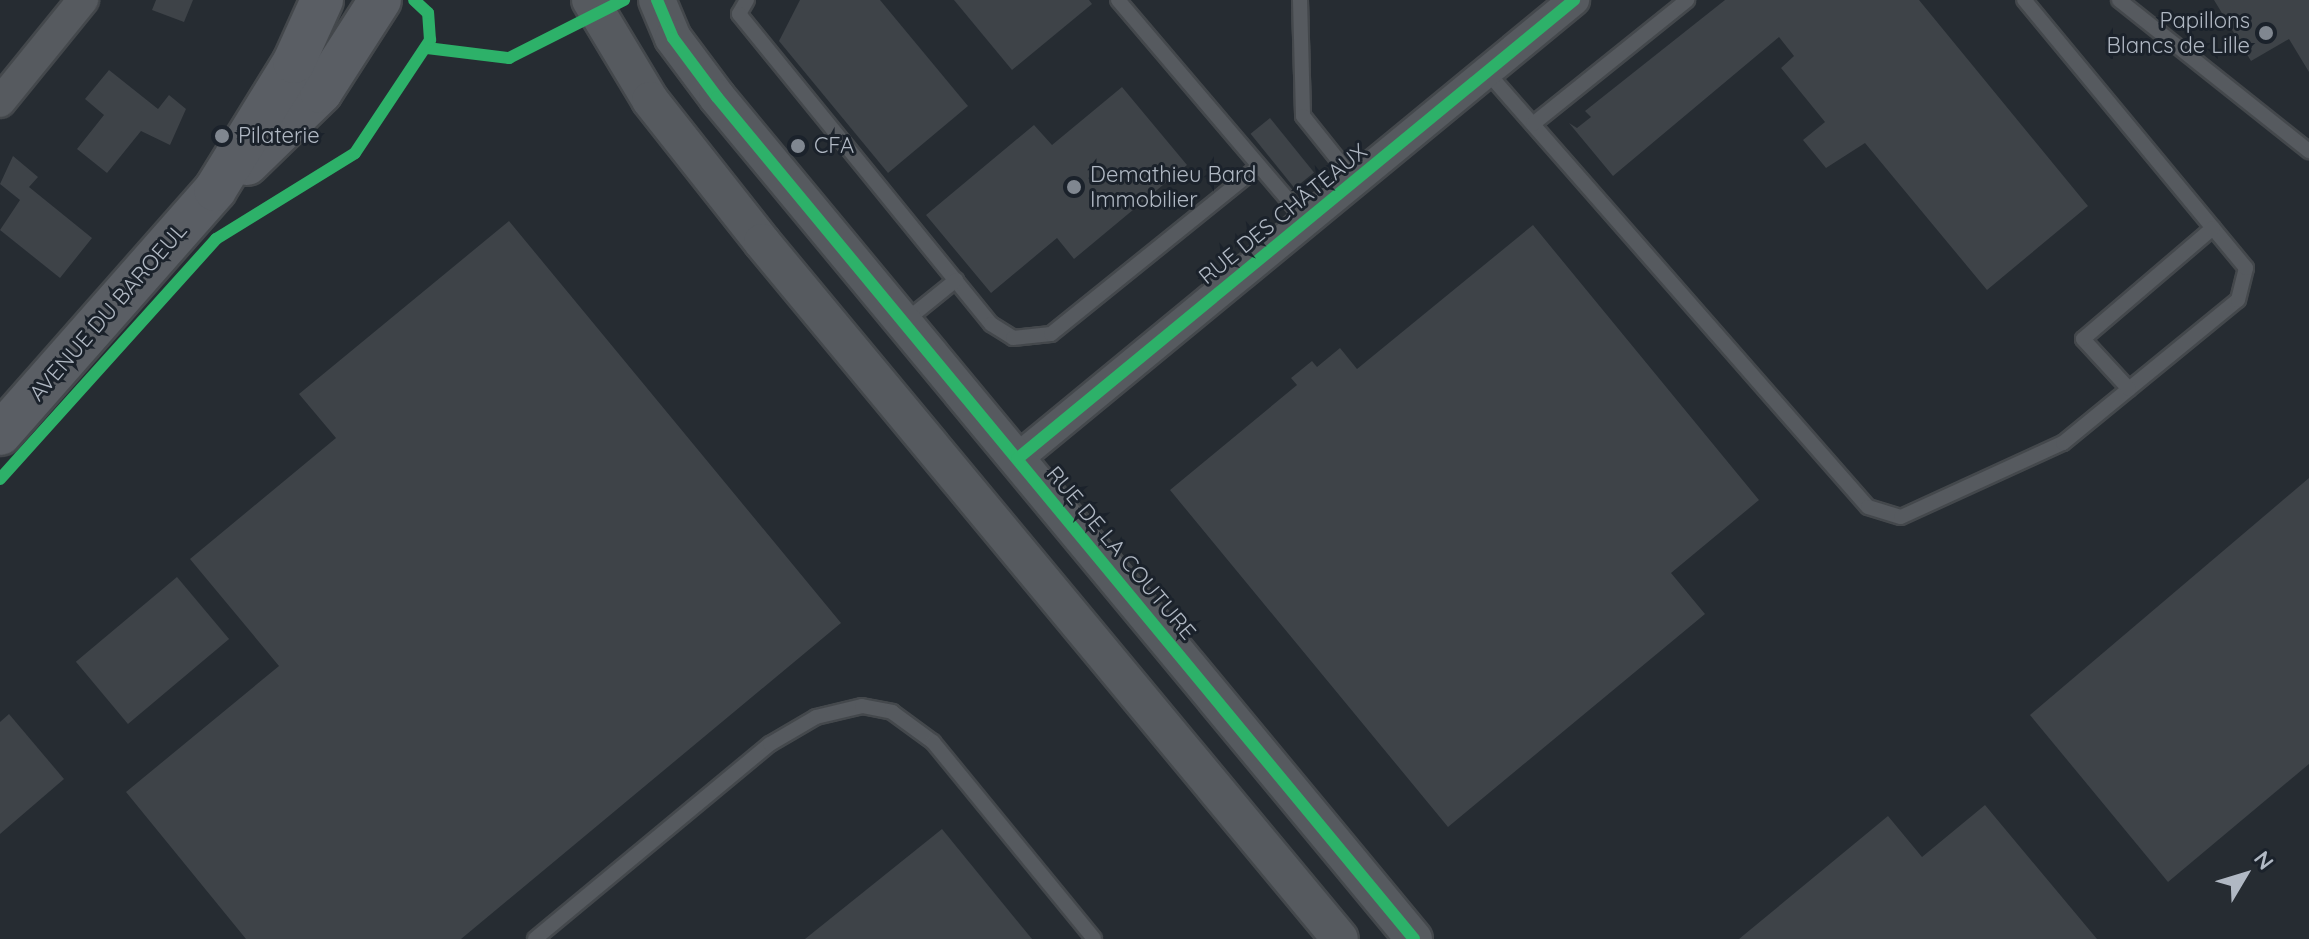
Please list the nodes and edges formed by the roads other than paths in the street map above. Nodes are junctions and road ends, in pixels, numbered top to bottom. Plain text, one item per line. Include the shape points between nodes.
1 (83, 0) edge
2 (322, 0) edge
3 (380, 0) edge
4 (590, 0) edge
5 (657, 0) edge
6 (747, 0) edge
7 (1118, 0) edge
8 (1300, 0) edge
9 (1574, 0) edge
10 (1687, 0) edge
11 (2024, 0) edge
12 (2119, 0) edge
13 (1487, 72) junction
14 (0, 102) edge
15 (1533, 124) junction
16 (2309, 151) edge
17 (1259, 166) junction
18 (1355, 181) junction
19 (215, 190) junction
20 (1306, 221) junction
21 (2213, 228) junction
22 (956, 280) junction
23 (904, 323) junction
24 (2129, 389) junction
25 (0, 434) edge
26 (1017, 459) junction
27 (535, 939) edge
28 (1094, 939) edge
29 (1340, 939) edge
30 (1414, 939) edge

1 - 14 street
2 - 19 main road, AVENUE DU BAROEUL via 294,62
3 - 19 main road, AVENUE DU BAROEUL via 316,98
4 - 29 street via 650,100 762,242
5 - 23 street, RUE DE LA COUTURE via 682,53
6 - 22 lane via 739,14
7 - 17 lane
8 - 18 lane via 1303,116
9 - 13 street, RUE DES CHÂTEAUX
10 - 15 lane
11 - 21 lane
12 - 16 lane
13 - 15 lane
13 - 18 street, RUE DES CHÂTEAUX
15 - 24 lane via 1868,507 1901,517 2063,443
17 - 20 lane
17 - 22 lane via 1040,338 1001,333
18 - 20 street, RUE DES CHÂTEAUX
19 - 25 main road, AVENUE DU BAROEUL
20 - 26 street, RUE DES CHÂTEAUX
21 - 24 lane via 2246,268 2238,300
21 - 24 lane via 2083,339
22 - 23 lane
23 - 26 street, RUE DE LA COUTURE
26 - 30 street, RUE DE LA COUTURE
27 - 28 lane via 770,744 816,717 862,706 892,712 933,742

